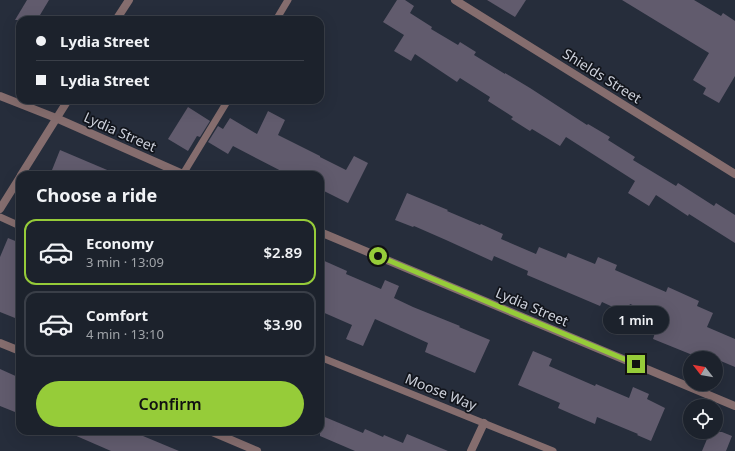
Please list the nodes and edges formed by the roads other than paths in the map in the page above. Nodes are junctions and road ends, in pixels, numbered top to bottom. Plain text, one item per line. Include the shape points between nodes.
1 (128, 0) edge
2 (288, 0) edge
3 (455, 0) edge
4 (118, 16) edge
5 (278, 16) edge
6 (0, 96) edge
7 (16, 102) edge
8 (20, 104) edge
9 (65, 104) edge
10 (226, 104) edge
11 (56, 118) junction
12 (24, 171) edge
13 (175, 171) edge
14 (186, 171) edge
15 (735, 174) edge
16 (16, 184) edge
17 (0, 209) edge
18 (0, 217) edge
19 (16, 224) edge
20 (324, 234) edge
21 (0, 343) edge
22 (16, 349) edge
23 (324, 359) edge
24 (735, 406) edge
25 (484, 423) junction
26 (219, 435) edge
27 (257, 451) edge
28 (471, 451) edge
29 (553, 451) edge

1 - 4 street
2 - 5 lane
3 - 15 street, Shields Street
6 - 7 street, Lydia Street
8 - 11 street, Lydia Street
9 - 11 street
10 - 14 lane
11 - 12 street
11 - 13 street, Lydia Street
16 - 17 street
18 - 19 lane
20 - 24 street, Lydia Street
21 - 22 street
23 - 25 lane, Moose Way
25 - 28 street
25 - 29 lane, Moose Way
26 - 27 street

